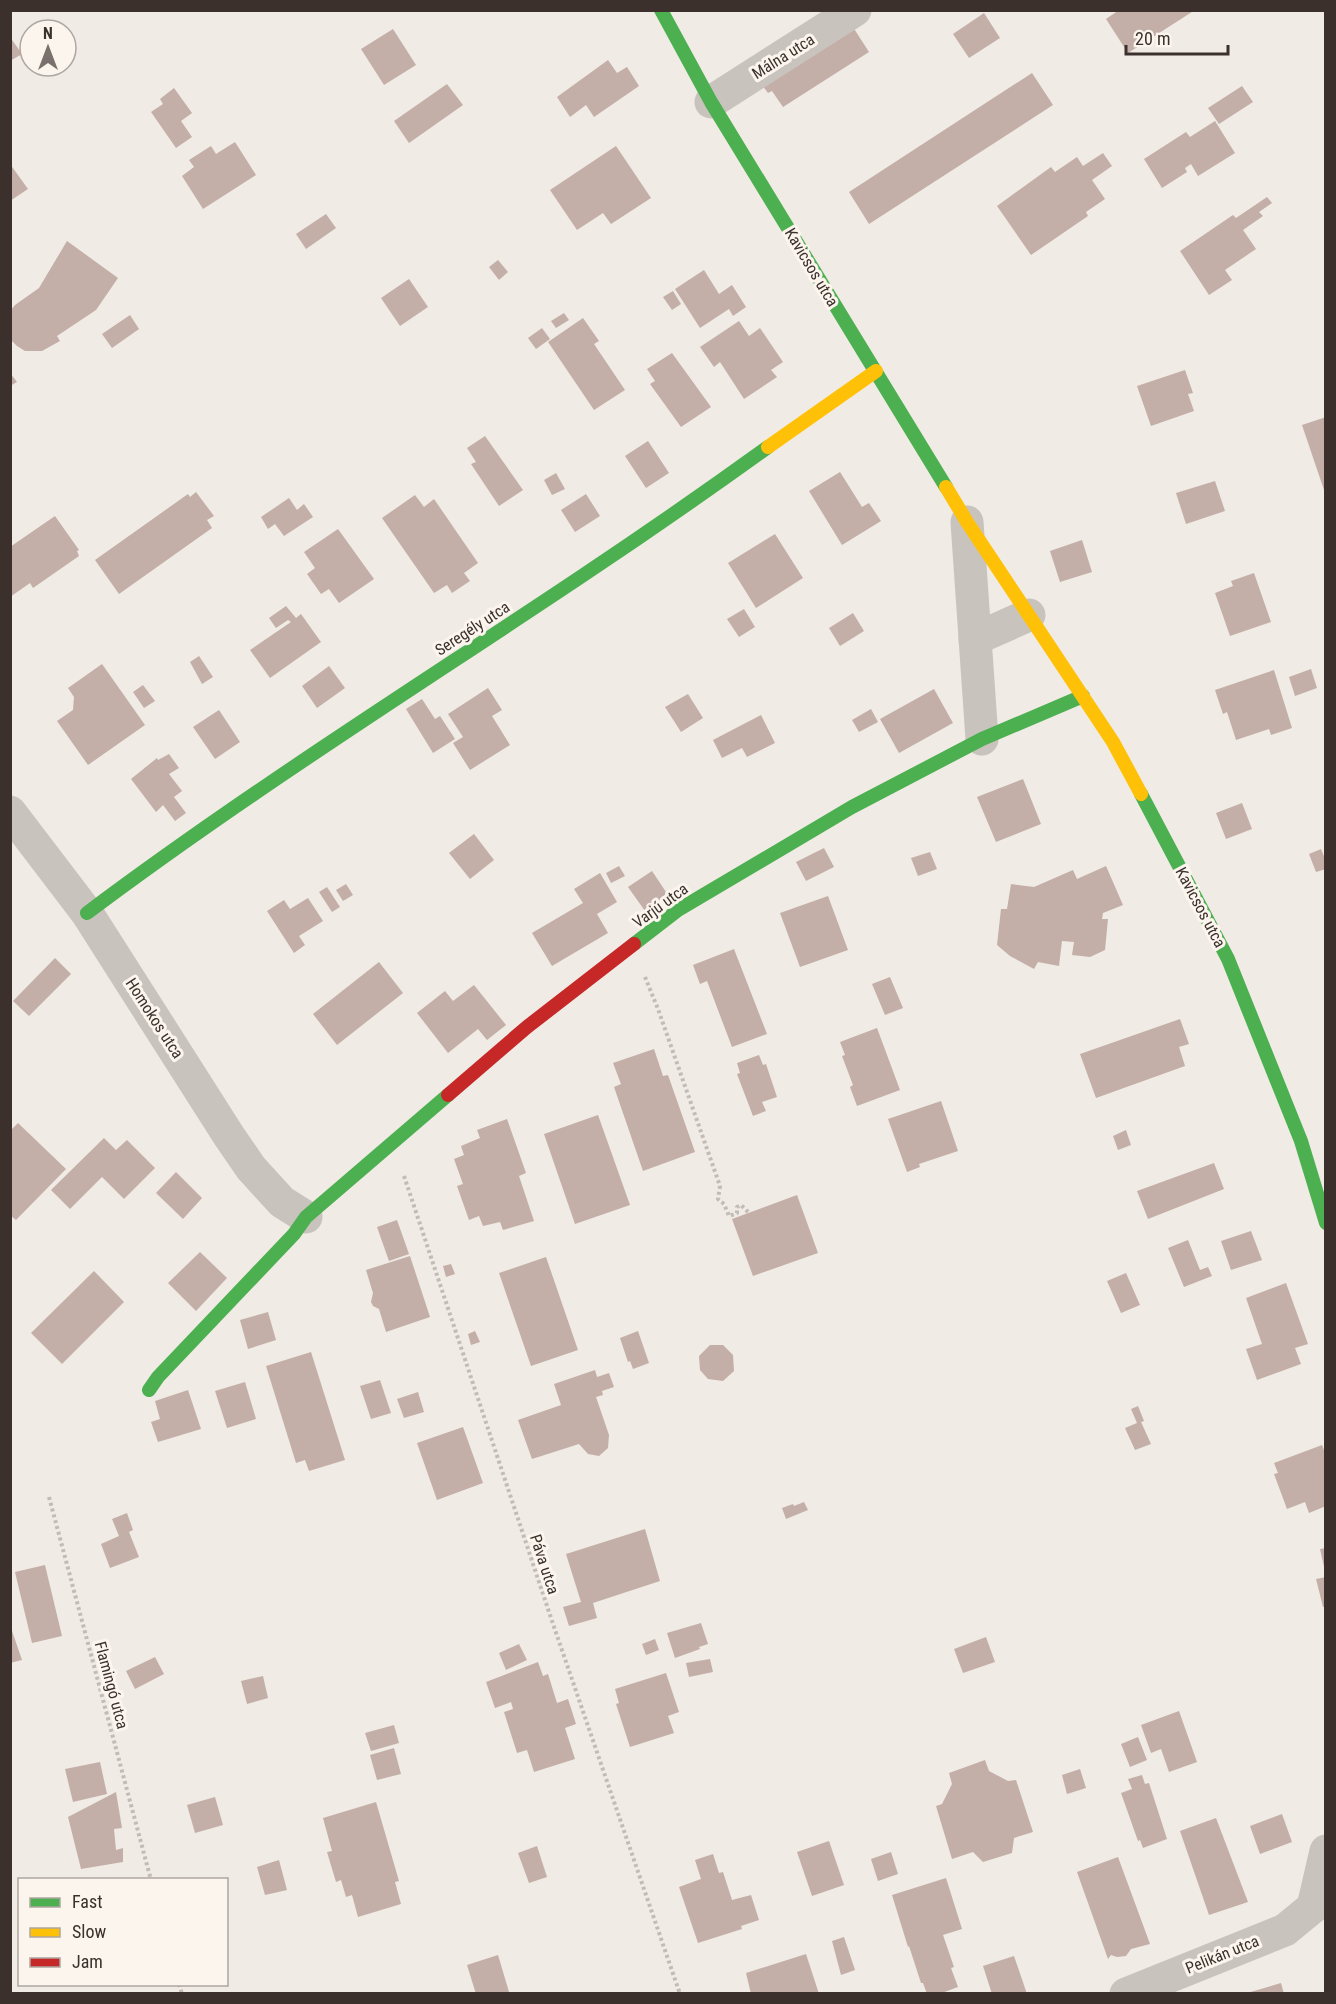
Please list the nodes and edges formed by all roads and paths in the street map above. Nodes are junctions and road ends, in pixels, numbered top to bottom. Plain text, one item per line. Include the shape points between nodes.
1 (661, 10) edge
2 (855, 10) edge
3 (711, 102) junction
4 (876, 371) junction
5 (967, 522) junction
6 (1029, 615) junction
7 (975, 639) junction
8 (1083, 696) junction
9 (982, 739) junction
10 (10, 812) edge
11 (87, 913) junction
12 (631, 946) junction
13 (393, 1141) junction
14 (748, 1212) dead end
15 (306, 1217) junction
16 (1326, 1223) edge
17 (149, 1390) dead end
18 (49, 1497) dead end
19 (1326, 1851) edge
20 (150, 1878) edge
21 (1319, 1912) edge
22 (680, 1994) edge
23 (1126, 1994) edge

1 - 3 street, Kavicsos utca
2 - 3 street, Málna utca
3 - 4 street, Kavicsos utca
4 - 5 street, Kavicsos utca
4 - 11 street, Seregély utca via 585,574 159,857
5 - 6 street, Kavicsos utca
5 - 7 street, Kavicsos utca
6 - 7 street
6 - 8 street, Kavicsos utca
7 - 9 street, Kavicsos utca
8 - 9 street, Varjú utca
8 - 16 street, Kavicsos utca via 1113,742 1228,959 1301,1141
9 - 12 street, Varjú utca via 852,807 718,885
10 - 11 street, Homokos utca
11 - 15 street, Homokos utca via 228,1136 282,1202
12 - 13 street, Varjú utca via 527,1027
12 - 14 path via 658,1009 720,1186 717,1199 729,1216 737,1213 741,1205
13 - 15 street, Varjú utca
13 - 22 path, Páva utca
15 - 17 street, Varjú utca
18 - 20 path, Flamingó utca
19 - 21 street
21 - 23 street, Pelikán utca via 1285,1930

